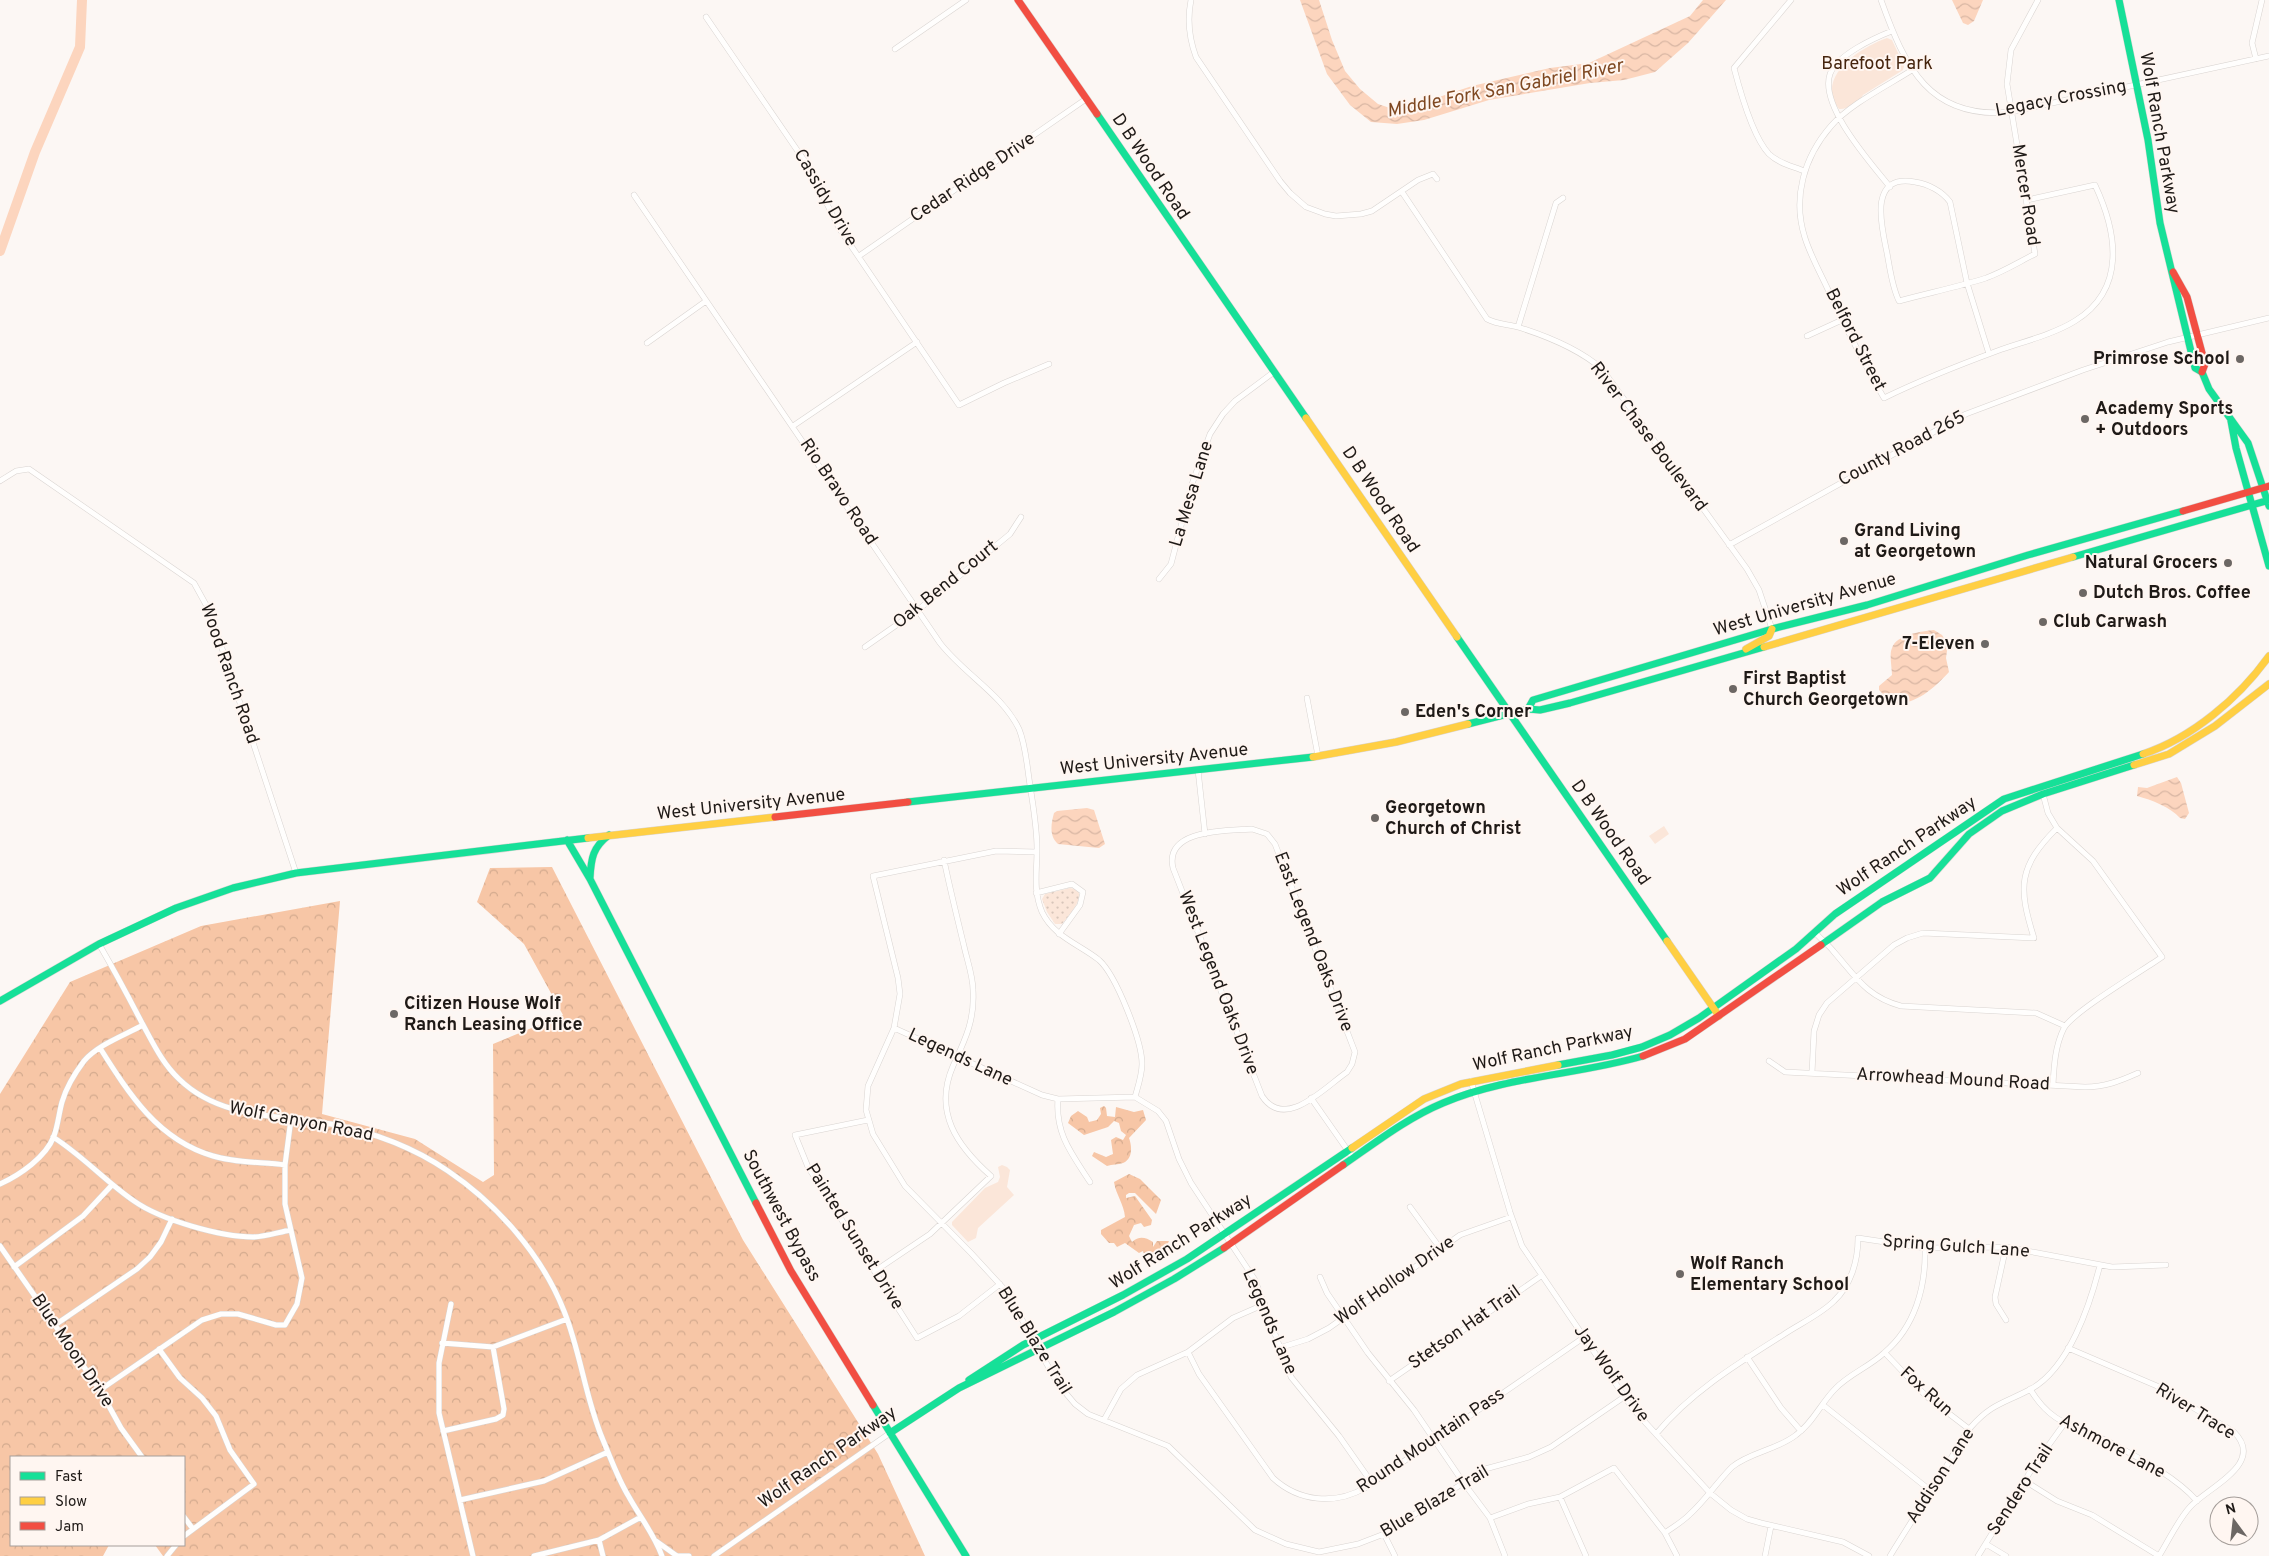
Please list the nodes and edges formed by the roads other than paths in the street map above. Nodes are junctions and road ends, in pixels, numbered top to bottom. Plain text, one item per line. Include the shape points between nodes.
1 (966, 0) edge
2 (1018, 0) edge
3 (1192, 0) edge
4 (1791, 0) edge
5 (1881, 0) edge
6 (2038, 0) edge
7 (2119, 0) edge
8 (2262, 0) edge
9 (706, 17) dead end
10 (1892, 31) junction
11 (895, 49) dead end
12 (2269, 56) edge
13 (2256, 59) junction
14 (1912, 70) junction
15 (2137, 85) junction
16 (1086, 99) junction
17 (2011, 112) junction
18 (1840, 117) junction
19 (1804, 171) junction
20 (1437, 179) dead end
21 (1890, 187) junction
22 (1402, 192) junction
23 (634, 195) dead end
24 (1563, 198) dead end
25 (2027, 200) junction
26 (859, 256) junction
27 (2173, 271) junction
28 (1967, 283) junction
29 (706, 301) junction
30 (2269, 318) edge
31 (1842, 320) junction
32 (1518, 327) junction
33 (2198, 335) junction
34 (1807, 336) dead end
35 (2188, 337) junction
36 (917, 342) junction
37 (647, 343) dead end
38 (1989, 354) junction
39 (1049, 364) dead end
40 (1274, 372) junction
41 (2202, 372) junction
42 (2230, 418) junction
43 (794, 426) junction
44 (0, 480) edge
45 (2266, 487) edge
46 (2248, 492) junction
47 (2268, 502) edge
48 (2252, 505) junction
49 (1020, 517) dead end
50 (1729, 545) junction
51 (2269, 566) edge
52 (1159, 579) dead end
53 (1849, 609) junction
54 (918, 610) junction
55 (1772, 629) junction
56 (1813, 632) junction
57 (865, 647) dead end
58 (1735, 654) junction
59 (2269, 656) edge
60 (2269, 684) edge
61 (1307, 698) dead end
62 (1528, 709) junction
63 (1509, 714) junction
64 (2208, 716) junction
65 (2215, 726) junction
66 (1318, 756) junction
67 (1198, 770) junction
68 (2040, 786) junction
69 (1030, 789) junction
70 (2043, 794) junction
71 (2057, 828) junction
72 (1205, 834) junction
73 (610, 835) junction
74 (567, 840) junction
75 (1037, 852) junction
76 (944, 860) junction
77 (296, 873) junction
78 (590, 879) junction
79 (1036, 893) junction
80 (1816, 932) junction
81 (1059, 934) junction
82 (1823, 942) junction
83 (99, 944) junction
84 (1856, 979) junction
85 (0, 1001) edge
86 (1713, 1008) junction
87 (1719, 1016) junction
88 (144, 1025) junction
89 (2065, 1026) junction
90 (894, 1028) junction
91 (100, 1048) junction
92 (958, 1057) junction
93 (1769, 1061) dead end
94 (1812, 1073) junction
95 (2138, 1073) dead end
96 (1471, 1081) junction
97 (2052, 1085) junction
98 (1474, 1091) junction
99 (1135, 1097) junction
100 (1311, 1098) junction
101 (1058, 1099) junction
102 (291, 1119) junction
103 (868, 1120) junction
104 (54, 1138) junction
105 (1347, 1150) junction
106 (1353, 1158) junction
107 (285, 1165) junction
108 (1090, 1182) dead end
109 (0, 1184) edge
110 (112, 1185) junction
111 (1410, 1207) dead end
112 (1511, 1217) junction
113 (172, 1219) junction
114 (941, 1223) junction
115 (291, 1230) junction
116 (1226, 1235) junction
117 (1231, 1243) junction
118 (0, 1246) edge
119 (2006, 1247) junction
120 (1440, 1248) junction
121 (1925, 1248) junction
122 (2100, 1265) junction
123 (2166, 1265) dead end
124 (14, 1267) junction
125 (875, 1271) junction
126 (1541, 1276) junction
127 (1320, 1277) dead end
128 (1000, 1284) junction
129 (451, 1304) dead end
130 (1265, 1304) junction
131 (1344, 1318) junction
132 (567, 1319) junction
133 (2006, 1320) dead end
134 (55, 1325) junction
135 (1583, 1338) junction
136 (1034, 1340) junction
137 (442, 1343) junction
138 (493, 1347) junction
139 (1038, 1348) junction
140 (1280, 1348) junction
141 (2068, 1348) junction
142 (159, 1349) junction
143 (1188, 1352) junction
144 (1885, 1353) junction
145 (1747, 1357) junction
146 (1389, 1381) junction
147 (959, 1388) junction
148 (2030, 1389) junction
149 (100, 1390) junction
150 (1624, 1397) junction
151 (1823, 1405) junction
152 (1104, 1420) junction
153 (2064, 1424) junction
154 (1969, 1429) junction
155 (443, 1431) junction
156 (1801, 1431) junction
157 (890, 1433) junction
158 (1656, 1434) junction
159 (1435, 1440) junction
160 (608, 1452) junction
161 (141, 1456) edge
162 (2025, 1481) junction
163 (1463, 1482) junction
164 (1372, 1483) junction
165 (1931, 1491) junction
166 (1710, 1493) junction
167 (1560, 1496) junction
168 (460, 1500) junction
169 (2197, 1500) junction
170 (641, 1517) junction
171 (185, 1518) edge
172 (1490, 1518) junction
173 (1771, 1526) junction
174 (193, 1529) junction
175 (1664, 1533) junction
176 (1384, 1534) junction
177 (185, 1535) edge
178 (599, 1540) junction
179 (656, 1541) junction
180 (1986, 1544) junction
181 (175, 1546) edge
182 (1319, 1554) edge
183 (167, 1556) edge
184 (473, 1556) edge
185 (534, 1556) edge
186 (603, 1556) edge
187 (662, 1556) edge
188 (678, 1556) edge
189 (689, 1556) edge
190 (714, 1556) edge
191 (966, 1556) edge
192 (1396, 1556) edge
193 (1505, 1556) edge
194 (1586, 1556) edge
195 (1677, 1556) edge
196 (1765, 1556) edge
197 (1869, 1556) edge
198 (1890, 1556) edge
199 (1978, 1556) edge
200 (2006, 1556) edge
201 (2159, 1556) edge

1 - 11 street
2 - 16 street, D B Wood Road
3 - 22 street via 1188,23 1196,57 1294,197 1306,207 1325,214 1353,216 1372,211
4 - 19 street via 1734,68 1762,144 1776,160
5 - 10 street, Legacy Crossing
6 - 17 street, Mercer Road via 2012,50 2006,84
7 - 15 street, Wolf Ranch Parkway
8 - 13 street via 2252,43
9 - 26 street, Cassidy Drive via 808,166 834,220
10 - 14 street, Legacy Crossing
10 - 18 street via 1842,59 1830,74 1829,96
12 - 13 street, Legacy Crossing
13 - 15 street, Legacy Crossing
14 - 17 street, Legacy Crossing via 1923,85 1952,105 1987,114
14 - 18 street, Belford Street
15 - 17 street, Legacy Crossing
15 - 27 street, Wolf Ranch Parkway via 2160,223
16 - 26 street, Cedar Ridge Drive
16 - 40 street, D B Wood Road
17 - 25 street, Mercer Road
18 - 19 street, Belford Street via 1810,154
18 - 21 street
19 - 31 street, Belford Street via 1800,209 1802,226
20 - 22 street via 1433,174
21 - 28 street via 1901,182 1919,182 1944,194 1952,207
21 - 28 street, Mercer Road via 1881,199 1879,212 1899,301
22 - 32 street, River Chase Boulevard via 1480,310 1492,322
23 - 29 street, Rio Bravo Road
24 - 32 street via 1556,205
25 - 28 street, Mercer Road via 2035,254 1998,274
25 - 38 street, Belford Street via 2095,185 2104,203 2114,251 2109,282 2090,310 2063,328
26 - 36 street, Cassidy Drive
27 - 33 street, Wolf Ranch Parkway via 2187,297
27 - 35 street, Wolf Ranch Parkway
28 - 38 street
29 - 37 street
29 - 43 street, Rio Bravo Road
30 - 33 street, County Road 265
31 - 34 street
31 - 38 street, Belford Street via 1884,398
32 - 50 street, River Chase Boulevard via 1579,352 1602,369
33 - 35 street, County Road 265
33 - 41 street, Wolf Ranch Parkway via 2205,364
35 - 41 street, Wolf Ranch Parkway via 2195,368
35 - 50 street, County Road 265 via 2083,370 1949,422
36 - 39 street, Cassidy Drive via 959,405
36 - 43 street
40 - 52 street, La Mesa Lane via 1235,401 1210,434 1171,564
40 - 63 street, D B Wood Road
41 - 42 street, Wolf Ranch Parkway via 2209,389
42 - 45 street, Wolf Ranch Parkway via 2248,443
42 - 46 street, Wolf Ranch Parkway
43 - 54 street, Rio Bravo Road
44 - 77 street, Wood Ranch Road via 29,468 194,583 210,612
45 - 46 street, West University Avenue
45 - 47 street, Wolf Ranch Parkway
46 - 48 street, Wolf Ranch Parkway
46 - 53 street, West University Avenue
47 - 48 street, West University Avenue
48 - 51 street, Wolf Ranch Parkway
48 - 56 street, West University Avenue
49 - 54 street, Oak Bend Court via 1010,534
50 - 55 street, River Chase Boulevard via 1759,590
53 - 55 street, West University Avenue
53 - 56 street via 1822,621
54 - 57 street, Oak Bend Court
54 - 69 street, Rio Bravo Road via 949,654 990,692 1013,719 1025,750
55 - 58 street via 1769,636
55 - 62 street, West University Avenue via 1533,700
56 - 58 street, West University Avenue
58 - 62 street, West University Avenue via 1570,703 1540,710
59 - 64 street, Wolf Ranch Parkway via 2255,674
60 - 65 street, Wolf Ranch Parkway
61 - 66 street
62 - 63 street, West University Avenue
63 - 66 street, West University Avenue via 1396,742
63 - 86 street, D B Wood Road
64 - 65 street
64 - 68 street, Wolf Ranch Parkway via 2162,747
65 - 70 street, Wolf Ranch Parkway via 2155,759
66 - 67 street, West University Avenue
67 - 69 street, West University Avenue
67 - 72 street
68 - 70 street
68 - 80 street, Wolf Ranch Parkway via 1999,802 1835,914
69 - 73 street, West University Avenue
69 - 75 street, Rio Bravo Road
70 - 71 street via 2048,813
70 - 82 street, Wolf Ranch Parkway via 2002,811 1966,836 1930,878 1882,902
71 - 84 street via 2037,848 2028,864 2023,886 2034,938 1923,933 1894,945
71 - 89 street via 2093,861 2162,957 2093,1003
72 - 100 street, West Legend Oaks Drive via 1179,843 1172,852 1172,863 1262,1096 1270,1105 1287,1110
72 - 100 street, East Legend Oaks Drive via 1258,830 1270,836 1275,845 1354,1045 1354,1058 1347,1072
73 - 74 street, West University Avenue
73 - 78 street, Southwest Bypass via 593,847
74 - 77 street, West University Avenue
74 - 78 street, Southwest Bypass
75 - 76 street via 996,851
75 - 79 street, Rio Bravo Road
76 - 90 street, Blue Blaze Trail via 873,876 900,986
76 - 92 street via 973,990 970,1029
77 - 83 street, West University Avenue via 233,888 176,908
78 - 157 street, Southwest Bypass via 791,1271
79 - 81 street via 1043,913
79 - 81 street via 1072,884 1083,892 1080,904
80 - 82 street
80 - 86 street, Wolf Ranch Parkway
81 - 99 street via 1101,962 1116,984 1141,1058
82 - 84 street
82 - 87 street, Wolf Ranch Parkway
83 - 85 street, West University Avenue
83 - 88 street, Wolf Canyon Road
84 - 89 street via 1876,997 1901,1006 2036,1012
84 - 94 street via 1827,1003 1820,1015 1814,1031
86 - 87 street, D B Wood Road
86 - 96 street, Wolf Ranch Parkway via 1674,1032 1632,1050
87 - 98 street, Wolf Ranch Parkway via 1676,1044 1634,1060
88 - 91 street
88 - 102 street, Wolf Canyon Road via 169,1068 199,1095 234,1110
89 - 97 street via 2054,1060
90 - 92 street, Legends Lane
90 - 103 street, Blue Blaze Trail via 868,1086
91 - 104 street via 85,1059 73,1077 62,1100
91 - 107 street via 149,1118 188,1147 214,1157
92 - 101 street, Legends Lane via 1028,1090
92 - 114 street via 948,1084 951,1129 963,1148 990,1176
93 - 94 street, Arrowhead Mound Road via 1785,1072
94 - 97 street, Arrowhead Mound Road
95 - 97 street, Arrowhead Mound Road via 2099,1087
96 - 98 street, Jay Wolf Drive
96 - 105 street, Wolf Ranch Parkway via 1415,1104
98 - 106 street, Wolf Ranch Parkway via 1425,1111
98 - 112 street, Jay Wolf Drive
99 - 101 street, Legends Lane
99 - 116 street, Legends Lane via 1152,1106 1166,1121 1186,1174
100 - 105 street
101 - 108 street via 1060,1130
102 - 107 street
102 - 132 street, Wolf Canyon Road via 330,1124 373,1135 415,1152 447,1170 478,1193 508,1223 549,1279
103 - 114 street, Blue Blaze Trail via 905,1186
103 - 125 street, Painted Sunset Drive via 795,1136 808,1167
104 - 109 street via 29,1166
104 - 110 street via 75,1151
105 - 106 street
105 - 116 street, Wolf Ranch Parkway
106 - 117 street, Wolf Ranch Parkway
107 - 115 street via 284,1204
110 - 113 street via 135,1202
110 - 124 street via 83,1216
111 - 120 street
112 - 120 street, Wolf Hollow Drive via 1470,1230
112 - 126 street, Jay Wolf Drive via 1525,1252
113 - 115 street via 230,1236 256,1237
113 - 134 street via 162,1242 137,1269
114 - 125 street
114 - 128 street, Blue Blaze Trail
115 - 142 street via 302,1278 297,1304 285,1326 238,1314 221,1314 202,1320
116 - 117 street, Legends Lane
116 - 136 street, Wolf Ranch Parkway via 1152,1280
117 - 130 street, Legends Lane via 1255,1280
117 - 139 street, Wolf Ranch Parkway via 1149,1293
118 - 124 street, Blue Moon Drive
119 - 121 street, Spring Gulch Lane
119 - 122 street, Spring Gulch Lane
119 - 133 street via 1995,1297
120 - 131 street, Wolf Hollow Drive
121 - 144 street via 1926,1269 1920,1298 1910,1320
121 - 145 street, Spring Gulch Lane via 1858,1238 1851,1276 1834,1302
122 - 123 street, Spring Gulch Lane via 2124,1268
122 - 141 street, Addison Lane via 2093,1294
124 - 134 street, Blue Moon Drive
125 - 128 street, Painted Sunset Drive via 917,1338 959,1316
126 - 135 street, Jay Wolf Drive
126 - 146 street, Stetson Hat Trail
127 - 131 street
128 - 136 street, Blue Blaze Trail
129 - 137 street
130 - 140 street, Legends Lane
130 - 143 street via 1233,1318
131 - 140 street, Wolf Hollow Drive via 1319,1334
131 - 146 street
132 - 138 street
132 - 160 street, Wolf Canyon Road via 592,1414
134 - 149 street, Blue Moon Drive
135 - 150 street, Jay Wolf Drive
135 - 159 street, Round Mountain Pass
136 - 139 street, Blue Blaze Trail
136 - 147 street, Wolf Ranch Parkway via 976,1374
137 - 138 street
137 - 155 street via 438,1385
138 - 155 street via 503,1415
139 - 147 street, Wolf Ranch Parkway
139 - 152 street, Blue Blaze Trail via 1068,1397 1088,1414
140 - 164 street, Legends Lane via 1287,1370
141 - 148 street, Addison Lane via 2046,1377
141 - 169 street, River Trace via 2157,1386 2237,1435 2244,1452 2240,1464
142 - 149 street
142 - 174 street via 180,1378 216,1416 230,1450 254,1484
143 - 152 street via 1132,1379 1116,1396
143 - 164 street, Round Mountain Pass via 1199,1374 1278,1483 1302,1496 1326,1499 1348,1496
144 - 151 street via 1845,1380
144 - 154 street, Fox Run via 1926,1396
145 - 156 street via 1781,1408
145 - 158 street, Spring Gulch Lane via 1679,1408
146 - 159 street
147 - 157 street, Wolf Ranch Parkway
148 - 153 street, Ashmore Lane via 2046,1412
148 - 154 street, Addison Lane via 1993,1407
149 - 161 street, Blue Moon Drive
150 - 158 street, Jay Wolf Drive
150 - 163 street, Blue Blaze Trail via 1551,1447 1529,1457 1485,1468
151 - 156 street
151 - 165 street
152 - 182 street, Blue Blaze Trail via 1168,1446 1255,1530
153 - 162 street, Sendero Trail
153 - 169 street, Ashmore Lane via 2117,1447 2175,1481
154 - 165 street, Addison Lane
155 - 168 street
156 - 166 street via 1783,1443 1743,1460
157 - 190 street, Wolf Ranch Parkway
157 - 191 street, Southwest Bypass
158 - 166 street, Jay Wolf Drive
159 - 163 street
159 - 164 street, Round Mountain Pass
160 - 168 street via 544,1481
160 - 170 street, Wolf Canyon Road
162 - 180 street, Sendero Trail
162 - 201 street via 2057,1501 2092,1515
163 - 172 street
163 - 176 street, Blue Blaze Trail
165 - 198 street, Addison Lane
166 - 173 street, Jay Wolf Drive via 1747,1519
166 - 175 street via 1689,1516
167 - 172 street
167 - 175 street via 1614,1468
167 - 194 street
168 - 184 street
169 - 201 street, River Trace
170 - 178 street
170 - 179 street, Wolf Canyon Road
171 - 174 street
172 - 193 street
173 - 196 street
173 - 197 street, Jay Wolf Drive via 1843,1542
174 - 177 street
175 - 195 street
176 - 182 street, Blue Blaze Trail
176 - 192 street
178 - 185 street
178 - 186 street
179 - 187 street, Wolf Canyon Road
179 - 188 street, Wolf Canyon Road
180 - 199 street, Sendero Trail
180 - 200 street
181 - 183 street
188 - 189 street

